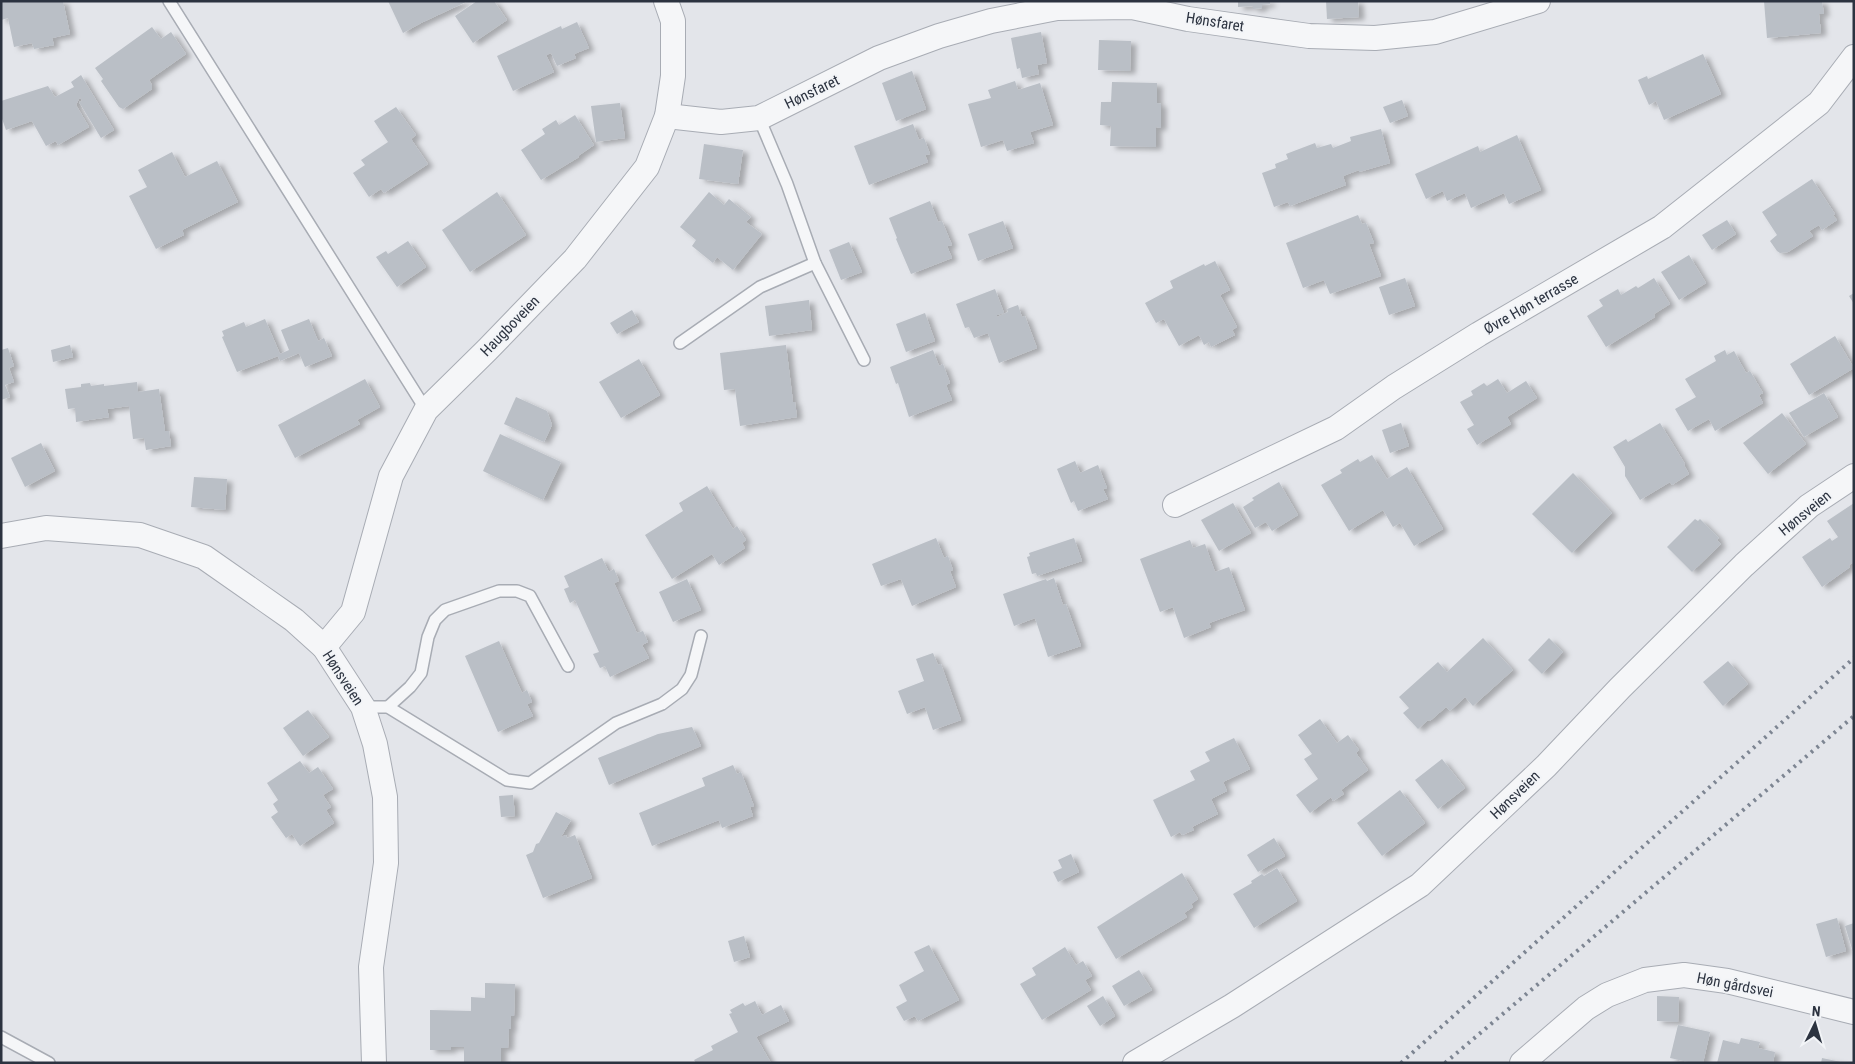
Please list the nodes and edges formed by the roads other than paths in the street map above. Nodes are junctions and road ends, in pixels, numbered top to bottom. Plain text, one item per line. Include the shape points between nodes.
1 (169, 1) edge
2 (666, 1) edge
3 (1538, 1) edge
4 (1854, 57) edge
5 (667, 116) junction
6 (759, 118) junction
7 (815, 263) junction
8 (680, 343) dead end
9 (864, 360) dead end
10 (426, 410) junction
11 (1854, 476) edge
12 (1175, 505) dead end
13 (1, 536) edge
14 (701, 636) dead end
15 (324, 647) junction
16 (568, 666) dead end
17 (363, 707) junction
18 (388, 707) junction
19 (1854, 1012) edge
20 (1, 1037) edge
21 (49, 1063) edge
22 (374, 1063) edge
23 (1136, 1063) edge
24 (1522, 1063) edge

1 - 10 lane
2 - 5 street, Haugboveien via 673,39 673,76
3 - 6 street, Hønsfaret via 1435,32 1375,38 1309,36 1188,19 1132,7 1057,8 991,21 879,58
4 - 12 street, Øvre Høn terrasse via 1819,104 1662,227 1479,334 1336,428
5 - 6 street, Hønsfaret via 721,122
5 - 10 street, Haugboveien via 647,167 575,259
6 - 7 lane
7 - 8 lane via 760,287
7 - 9 lane
10 - 15 street, Haugboveien via 391,476 353,612
11 - 23 street, Hønsveien via 1809,506 1744,565 1546,766 1420,885 1232,1006
13 - 15 street, Hønsveien via 46,528 140,535 204,557 281,610
14 - 18 lane via 691,675 682,689 662,704 616,723 530,783 507,780
15 - 17 street, Hønsveien
16 - 18 lane via 530,596 517,591 499,591 445,610 435,620 421,673
17 - 18 lane
17 - 22 street, Hønsveien via 375,744 384,797 386,864 371,966
19 - 24 street, Høn gårdsvei via 1727,981 1684,975 1645,980 1607,995 1586,1008
20 - 21 lane

